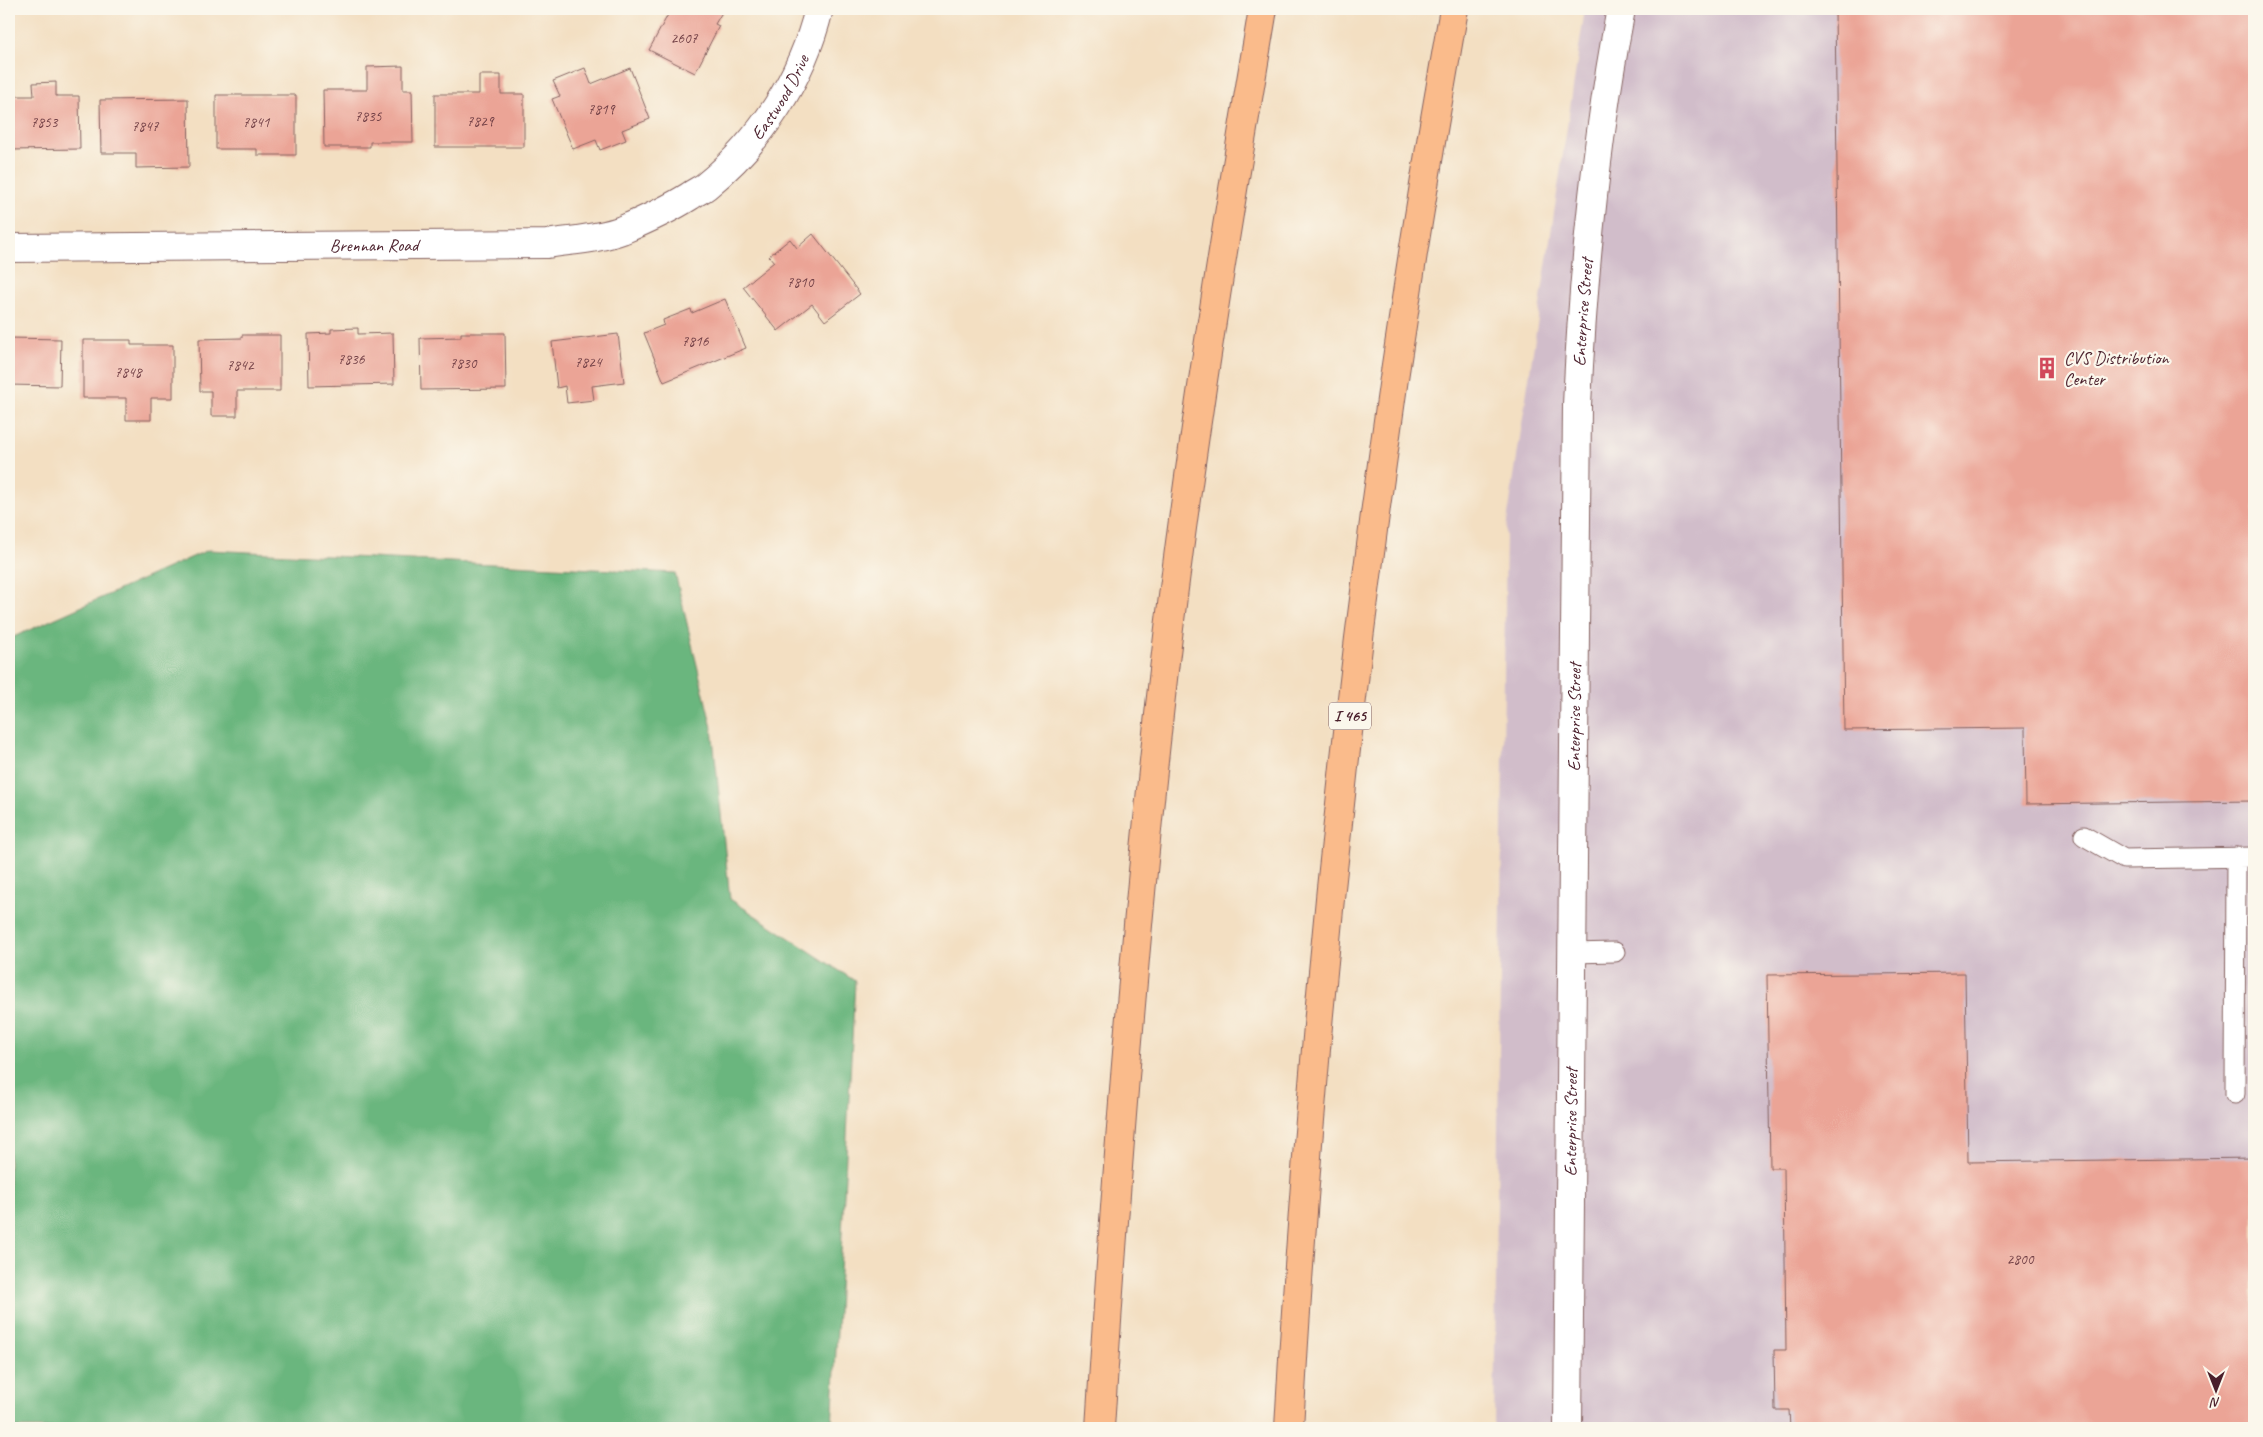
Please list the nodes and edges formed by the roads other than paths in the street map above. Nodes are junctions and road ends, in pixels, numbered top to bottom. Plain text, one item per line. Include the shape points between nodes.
1 (818, 9) edge
2 (1262, 9) edge
3 (1454, 9) edge
4 (1621, 9) edge
5 (720, 172) joint
6 (9, 248) edge
7 (2084, 836) dead end
8 (2245, 857) edge
9 (1615, 952) dead end
10 (1572, 953) junction
11 (2235, 1094) dead end
12 (1100, 1428) edge
13 (1289, 1428) edge
14 (1568, 1428) edge

1 - 5 street, Eastwood Drive via 806,49 782,102 735,160
2 - 12 highway via 1207,360 1165,668 1118,1153
3 - 13 highway, I 465 via 1379,479 1334,850 1299,1250
4 - 10 street, Enterprise Street via 1592,205 1579,367
5 - 6 street, Brennan Road via 705,187 657,216 603,235 547,244
7 - 8 lane via 2124,859
8 - 11 lane
9 - 10 lane
10 - 14 street, Enterprise Street

